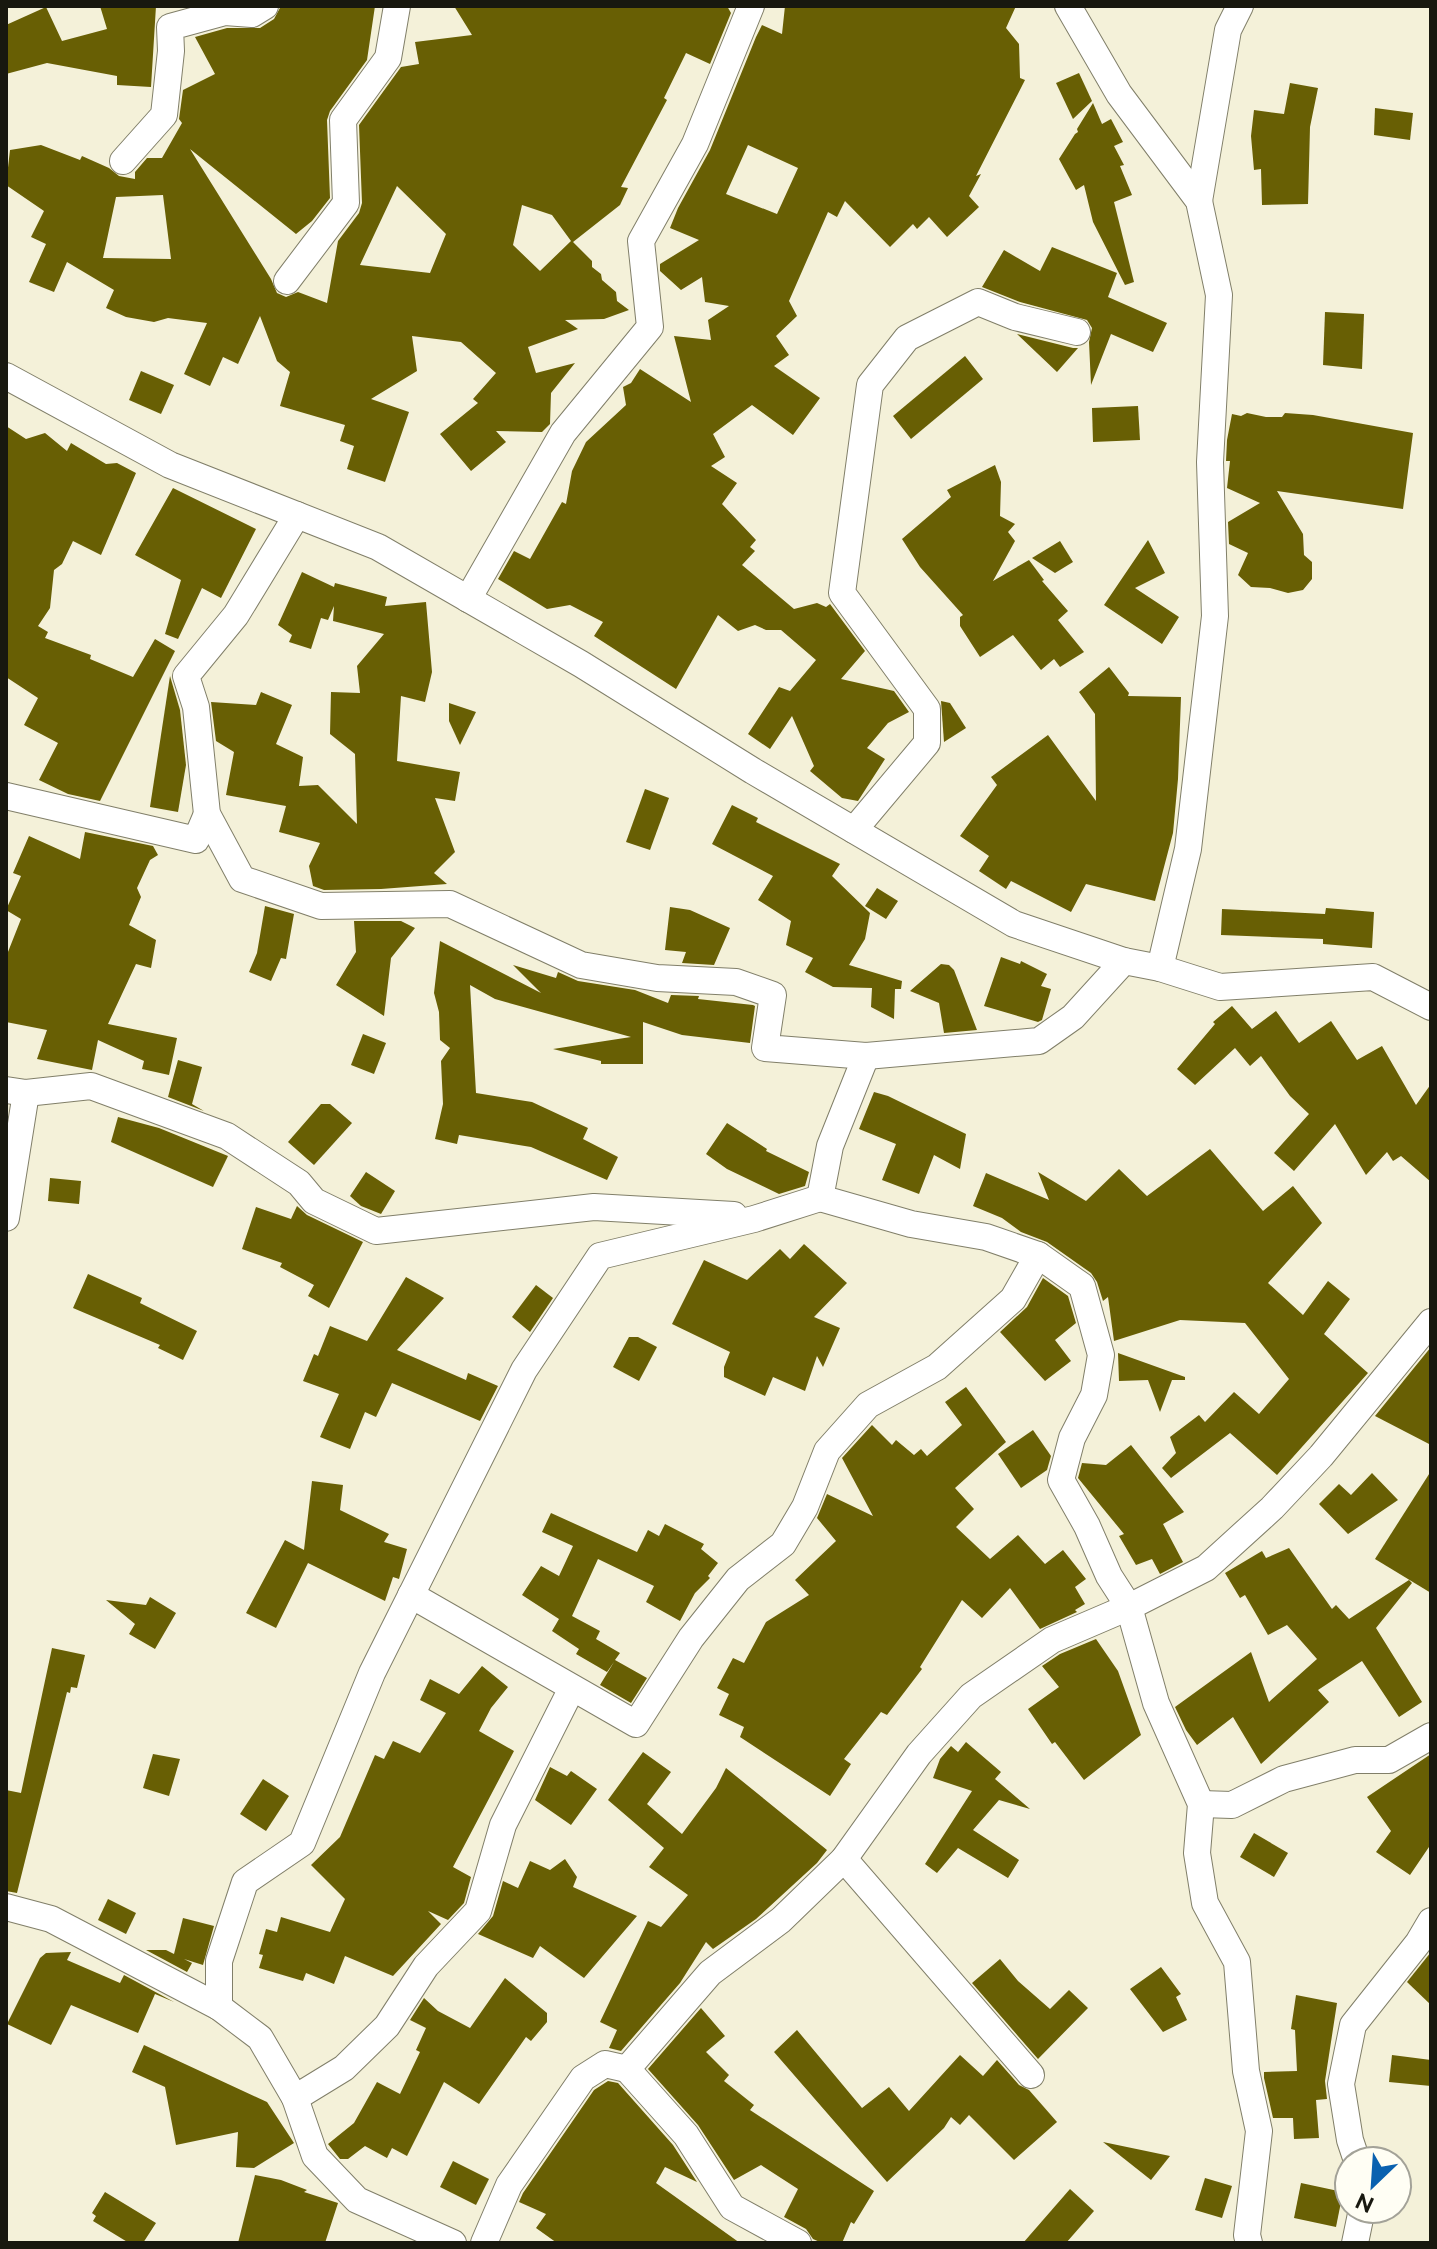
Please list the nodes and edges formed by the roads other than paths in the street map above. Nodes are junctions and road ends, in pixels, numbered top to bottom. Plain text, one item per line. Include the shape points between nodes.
1 (265, 6) edge
2 (397, 6) edge
3 (751, 6) edge
4 (1068, 6) edge
5 (1240, 6) edge
6 (123, 161) dead end
7 (1199, 201) junction
8 (287, 281) dead end
9 (1077, 332) dead end
10 (6, 376) edge
11 (297, 515) junction
12 (468, 599) junction
13 (6, 796) edge
14 (207, 814) junction
15 (854, 830) junction
16 (1124, 961) junction
17 (1160, 968) junction
18 (1431, 1007) edge
19 (866, 1056) junction
20 (16, 1091) edge
21 (820, 1198) junction
22 (760, 1217) junction
23 (6, 1218) edge
24 (1038, 1255) junction
25 (1431, 1322) edge
26 (411, 1595) junction
27 (1129, 1607) junction
28 (572, 1688) junction
29 (1431, 1736) edge
30 (1201, 1804) junction
31 (844, 1859) junction
32 (6, 1907) edge
33 (1431, 1921) edge
34 (219, 2007) junction
35 (627, 2069) junction
36 (1031, 2075) dead end
37 (295, 2098) junction
38 (1352, 2145) edge
39 (453, 2243) edge
40 (484, 2243) edge
41 (798, 2243) edge
42 (1249, 2243) edge

1 - 6 street via 252,14 225,12 170,27 164,115
2 - 8 street via 388,58 343,120 346,203
3 - 12 street via 695,144 641,241 650,327 563,433
4 - 7 street via 1119,94
5 - 7 street via 1228,30
7 - 17 street via 1219,295 1210,462 1215,616 1188,849
9 - 15 street via 978,302 907,338 870,385 842,593 927,709 927,743
10 - 11 street via 170,465
11 - 12 street via 378,547
11 - 14 street via 236,615 186,676 196,707
12 - 15 street
13 - 14 street via 196,840
14 - 19 street via 242,879 321,906 450,904 581,965 657,978 736,982 773,995 765,1048
15 - 16 street via 1014,924
16 - 17 street
16 - 19 street via 1073,1017 1039,1041
17 - 18 street via 1220,987 1373,977
19 - 21 street via 830,1146
20 - 22 street via 91,1086 227,1136 299,1183 314,1201 376,1231 594,1207
20 - 23 street
21 - 22 street
21 - 24 street via 911,1224 986,1237
22 - 26 street via 600,1256 524,1370
24 - 27 street via 1082,1286 1101,1355 1094,1395 1072,1438 1061,1480
24 - 28 street via 1013,1299 937,1367 868,1405 827,1451 805,1507 783,1544 738,1579 691,1638 636,1724
25 - 27 street via 1272,1508 1206,1568
26 - 28 street
26 - 34 street via 372,1673 302,1843 245,1882 219,1961
27 - 30 street via 1156,1703
27 - 31 street via 1052,1640 971,1696 919,1754
28 - 37 street via 503,1825 478,1911 426,1966 387,2026 344,2068
29 - 30 street via 1389,1760 1355,1760 1284,1779 1232,1805
30 - 42 street via 1197,1853 1205,1903 1237,1962 1246,2071 1259,2131
31 - 35 street via 781,1920 710,1973
31 - 36 street
32 - 34 street via 51,1919
33 - 38 street via 1353,2025 1341,2084
34 - 37 street via 260,2038
35 - 40 street via 605,2064 583,2078 509,2185
35 - 41 street via 686,2135 732,2207
37 - 39 street via 315,2156 357,2200

